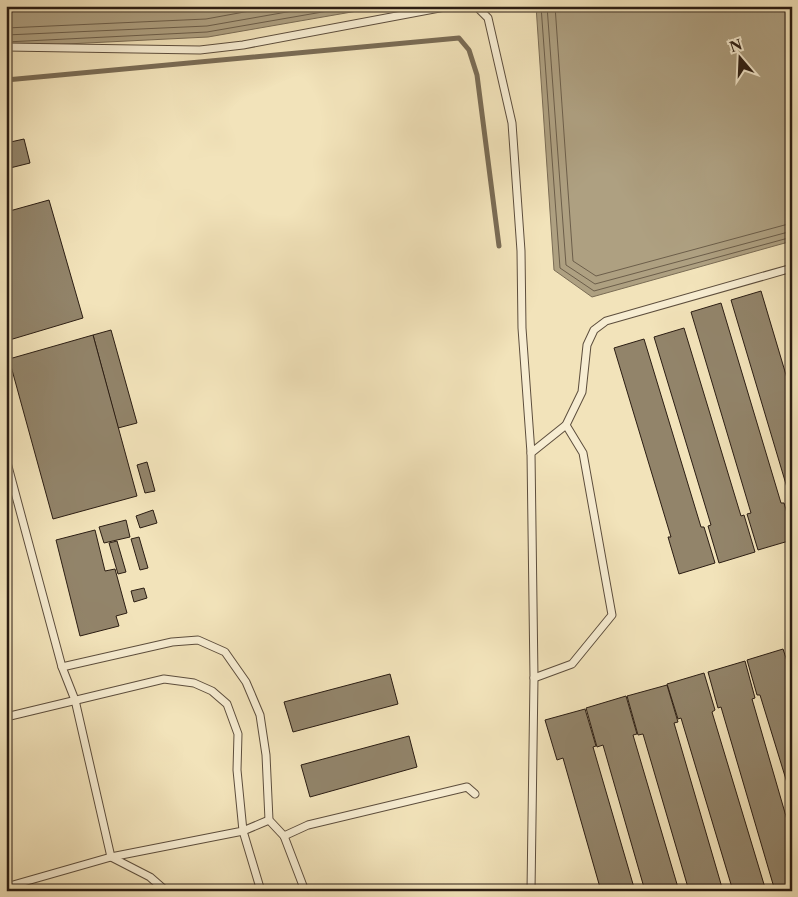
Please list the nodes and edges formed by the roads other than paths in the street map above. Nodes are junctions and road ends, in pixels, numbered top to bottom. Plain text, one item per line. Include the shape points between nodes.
1 (450, 6) edge
2 (476, 6) edge
3 (6, 47) edge
4 (792, 268) edge
5 (566, 425) junction
6 (531, 453) junction
7 (6, 459) edge
8 (62, 667) junction
9 (534, 678) junction
10 (75, 700) junction
11 (6, 717) edge
12 (475, 794) dead end
13 (269, 820) junction
14 (243, 831) junction
15 (284, 836) junction
16 (111, 857) junction
17 (6, 887) edge
18 (166, 891) edge
19 (261, 891) edge
20 (305, 891) edge
21 (532, 891) edge

1 - 3 lane via 200,50
2 - 6 lane via 488,18 512,123
4 - 5 lane via 606,321 594,330 587,345 582,392
5 - 6 lane
5 - 9 lane via 583,453 612,615 572,664
6 - 9 lane
7 - 8 lane
8 - 10 lane
8 - 13 lane via 172,642 198,640 225,652 246,682 260,715 266,755
9 - 21 lane
10 - 11 lane
10 - 14 lane via 164,679 194,682 212,691 227,704 238,734 237,770
10 - 16 lane
12 - 15 lane via 467,787 308,825
13 - 14 lane
13 - 15 lane
14 - 16 lane
14 - 19 lane
15 - 20 lane
16 - 17 lane
16 - 18 lane via 150,877

